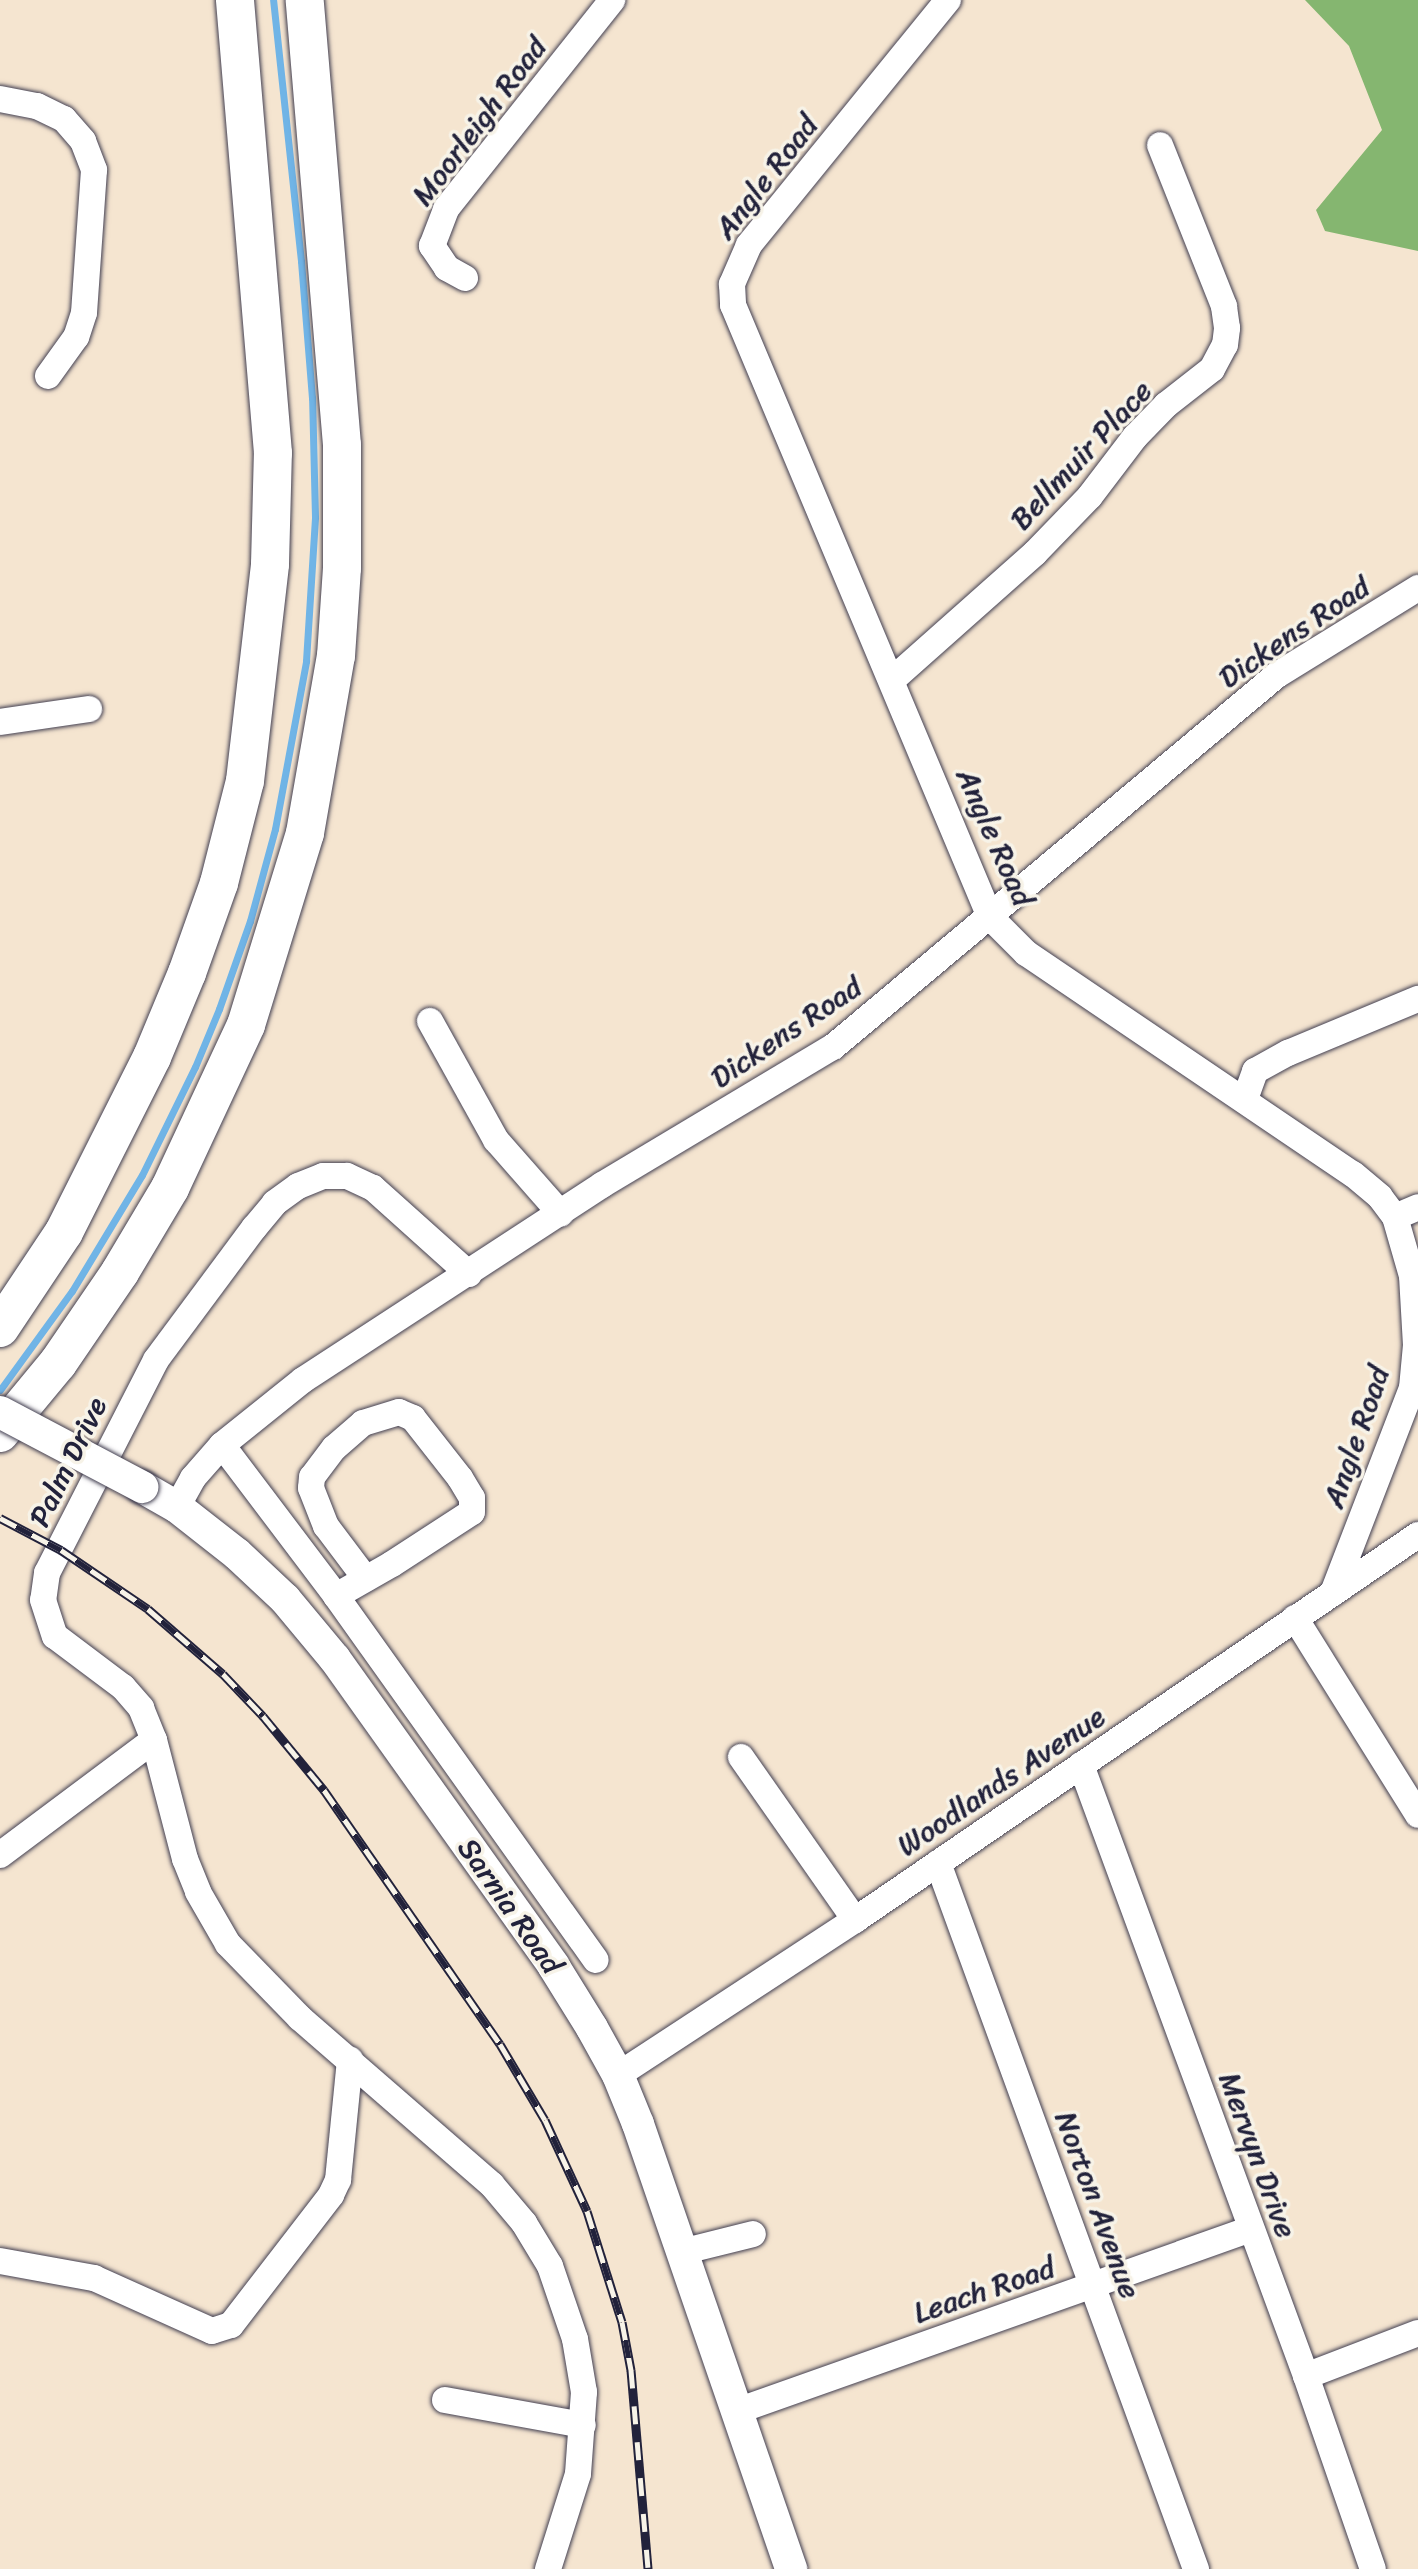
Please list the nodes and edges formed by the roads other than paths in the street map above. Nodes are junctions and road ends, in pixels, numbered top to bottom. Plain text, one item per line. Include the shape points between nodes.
1 (235, 0) edge
2 (305, 0) edge
3 (948, 0) edge
4 (603, 4) edge
5 (0, 99) edge
6 (1160, 145) dead end
7 (465, 278) dead end
8 (48, 376) dead end
9 (1418, 588) edge
10 (892, 680) junction
11 (89, 709) dead end
12 (0, 722) edge
13 (990, 917) junction
14 (1418, 999) edge
15 (430, 1021) dead end
16 (1245, 1099) junction
17 (1407, 1212) edge
18 (561, 1214) junction
19 (469, 1274) junction
20 (0, 1328) edge
21 (0, 1412) edge
22 (0, 1433) edge
23 (222, 1445) junction
24 (177, 1507) junction
25 (1418, 1535) edge
26 (366, 1579) junction
27 (1333, 1593) junction
28 (336, 1596) junction
29 (1295, 1618) junction
30 (154, 1740) junction
31 (741, 1757) dead end
32 (1081, 1765) junction
33 (1418, 1815) edge
34 (514, 1845) junction
35 (0, 1855) edge
36 (938, 1863) junction
37 (485, 1869) junction
38 (855, 1920) junction
39 (596, 1960) dead end
40 (350, 2060) junction
41 (618, 2075) junction
42 (1251, 2229) junction
43 (753, 2234) dead end
44 (681, 2252) junction
45 (0, 2261) edge
46 (1093, 2286) junction
47 (1418, 2333) edge
48 (1306, 2376) junction
49 (445, 2400) dead end
50 (737, 2411) junction
51 (583, 2425) junction
52 (548, 2569) edge
53 (791, 2569) edge
54 (1196, 2569) edge
55 (1373, 2569) edge

1 - 20 highway via 273,453 270,564 245,781 219,883 152,1057 64,1232
2 - 22 highway via 342,445 336,656 305,833 246,1025 170,1188 58,1363
3 - 10 street, Angle Road via 749,245 732,284 733,305 745,335
4 - 7 street, Moorleigh Road via 446,209 432,246 447,268
5 - 8 street via 37,106 64,119 83,141 94,170 84,313 76,337
6 - 10 street, Bellmuir Place via 1224,306 1225,345 1212,369 1135,437 1090,496 1035,553
9 - 13 street, Dickens Road via 1277,675
10 - 13 street, Angle Road
11 - 12 street
13 - 16 street, Angle Road via 1026,953
13 - 18 street, Dickens Road via 833,1047
14 - 16 street via 1255,1071
15 - 18 street via 496,1140
16 - 17 street, Angle Road
17 - 27 street, Angle Road via 1416,1345 1412,1388
18 - 19 street, Dickens Road
19 - 23 street, Dickens Road via 303,1380
19 - 30 street, Palm Drive via 373,1188 347,1176 323,1176 275,1203 156,1360 47,1573 43,1600 55,1636 133,1696
21 - 24 main road, Sarnia Road, bridge
23 - 24 street, Dickens Road via 193,1478
23 - 28 street
24 - 37 main road, Sarnia Road via 237,1554 295,1611
25 - 27 street, Woodlands Avenue
26 - 26 street via 472,1512 472,1498 460,1478 413,1418 399,1412 363,1423 312,1477 326,1526
26 - 28 street
27 - 29 street, Woodlands Avenue
28 - 34 street
29 - 32 street, Woodlands Avenue
29 - 33 street
30 - 35 street
30 - 40 street, Palm Drive via 185,1859 213,1921 248,1968
31 - 38 street
32 - 36 street, Woodlands Avenue
32 - 42 street, Mervyn Drive
34 - 37 street
34 - 39 street
36 - 38 street, Woodlands Avenue
36 - 46 street, Norton Avenue
37 - 41 main road, Sarnia Road via 553,1965
38 - 41 street, Woodlands Avenue
40 - 45 street via 338,2180 231,2325 212,2331 94,2278
40 - 51 street, Palm Drive via 473,2166 524,2223 550,2266 575,2339 584,2392
41 - 44 main road, Sarnia Road
42 - 46 street, Leach Road
42 - 48 street, Mervyn Drive
43 - 44 street
44 - 50 main road, Sarnia Road
46 - 50 street, Leach Road
46 - 54 street, Norton Avenue
47 - 48 street
48 - 55 street, Mervyn Drive
49 - 51 street
50 - 53 main road, Sarnia Road
51 - 52 street, Palm Drive via 578,2474

